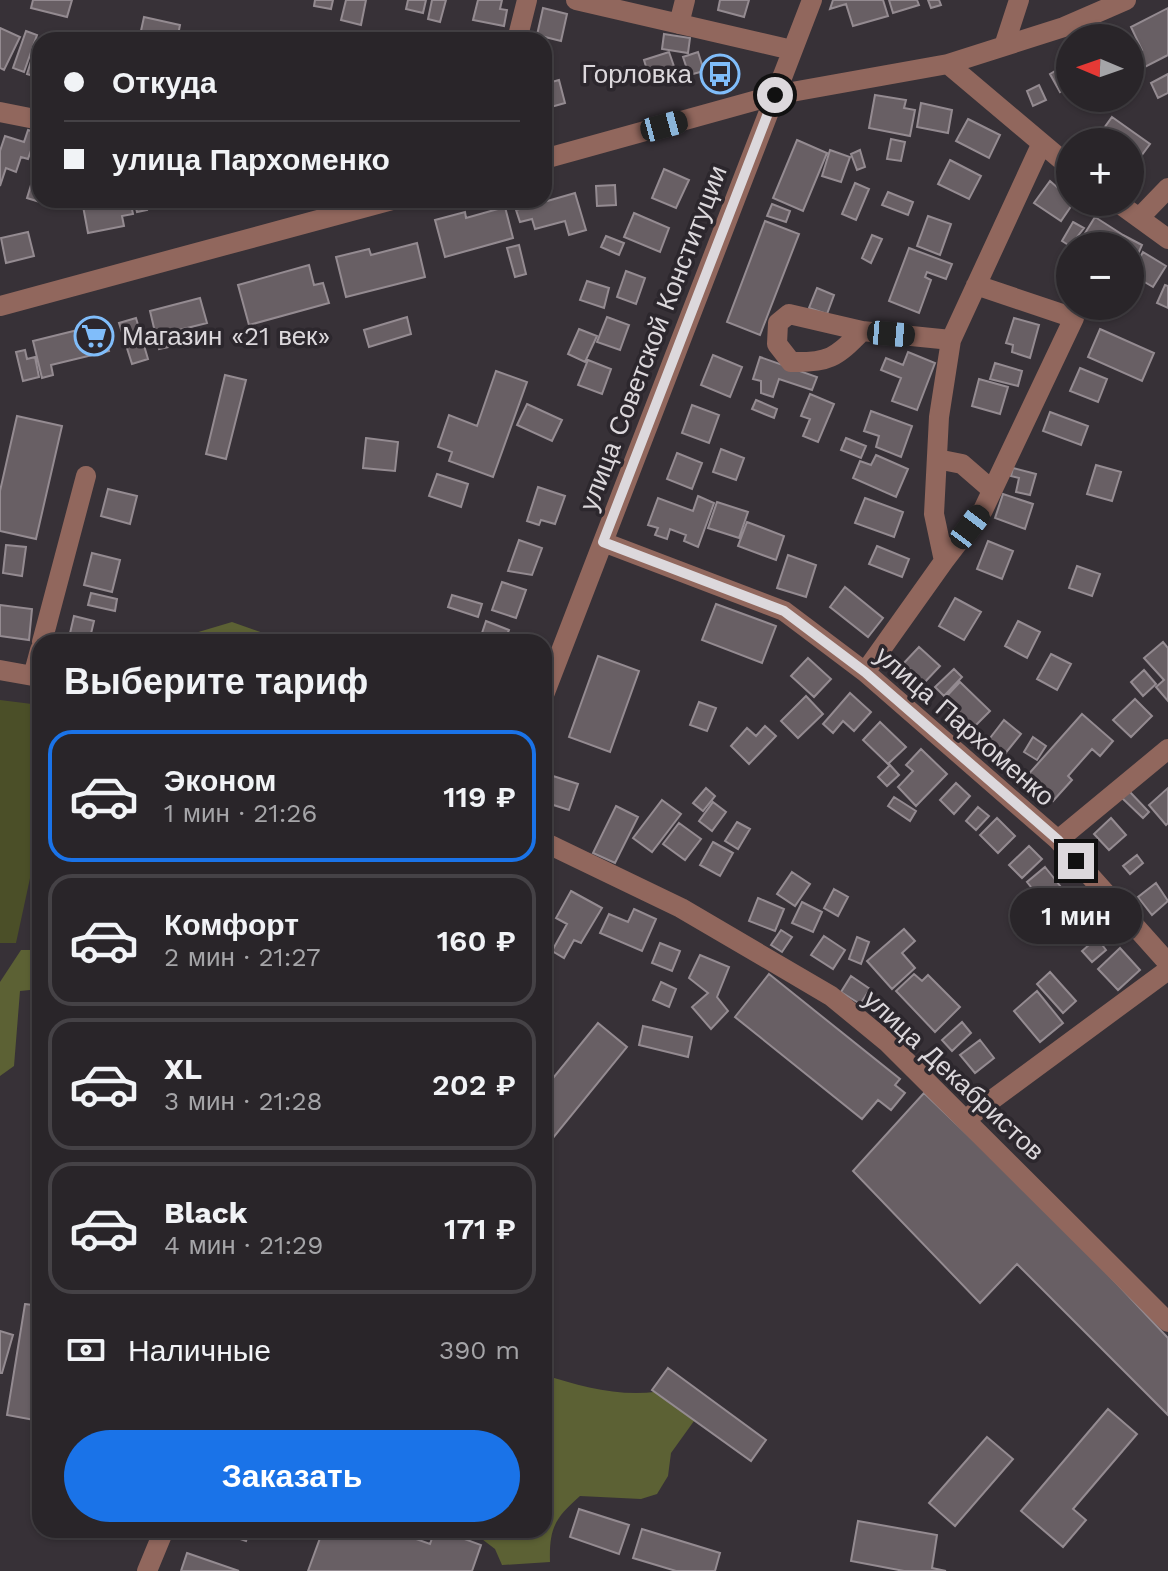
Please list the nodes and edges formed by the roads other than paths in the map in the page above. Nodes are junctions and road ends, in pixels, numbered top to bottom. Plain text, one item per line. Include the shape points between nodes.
1 (527, 0) edge
2 (576, 0) edge
3 (685, 0) edge
4 (812, 0) edge
5 (1019, 0) edge
6 (1126, 0) edge
7 (679, 24) junction
8 (519, 32) edge
9 (1004, 46) junction
10 (792, 50) junction
11 (948, 64) junction
12 (775, 95) junction
13 (0, 112) edge
14 (32, 118) edge
15 (1041, 145) junction
16 (1056, 156) edge
17 (552, 157) edge
18 (1168, 188) edge
19 (338, 208) edge
20 (1136, 216) edge
21 (1139, 218) junction
22 (1168, 239) edge
23 (976, 285) junction
24 (0, 306) edge
25 (862, 331) dead end
26 (951, 340) junction
27 (937, 459) junction
28 (86, 476) dead end
29 (992, 490) junction
30 (603, 542) junction
31 (944, 561) junction
32 (44, 634) edge
33 (0, 670) edge
34 (865, 672) junction
35 (552, 674) edge
36 (32, 676) edge
37 (1168, 749) edge
38 (1058, 840) junction
39 (552, 846) edge
40 (1168, 963) edge
41 (1168, 970) edge
42 (966, 1119) junction
43 (1168, 1322) edge
44 (161, 1538) edge
45 (147, 1571) edge

1 - 8 street
2 - 7 street
3 - 7 street
4 - 10 street, улица Советской Конституции
5 - 9 street
6 - 9 street
7 - 10 street
9 - 11 street
10 - 12 street, улица Советской Конституции
11 - 12 street
11 - 15 street
12 - 17 street
12 - 30 street, улица Советской Конституции
13 - 14 street
15 - 16 street
15 - 23 street
18 - 21 street
19 - 24 street
20 - 21 street
21 - 22 street
23 - 26 street
23 - 29 street via 1074,318
25 - 26 street
26 - 27 street
27 - 29 street via 962,464
27 - 31 street via 934,514
28 - 32 street
29 - 31 street
30 - 34 street, улица Пархоменко via 784,611
30 - 35 street, улица Советской Конституции
31 - 34 street
33 - 36 street
34 - 38 street, улица Пархоменко
37 - 38 street
38 - 40 street, улица Пархоменко
39 - 42 street, улица Декабристов via 681,908 831,996
41 - 42 street
42 - 43 street, улица Декабристов
44 - 45 street

